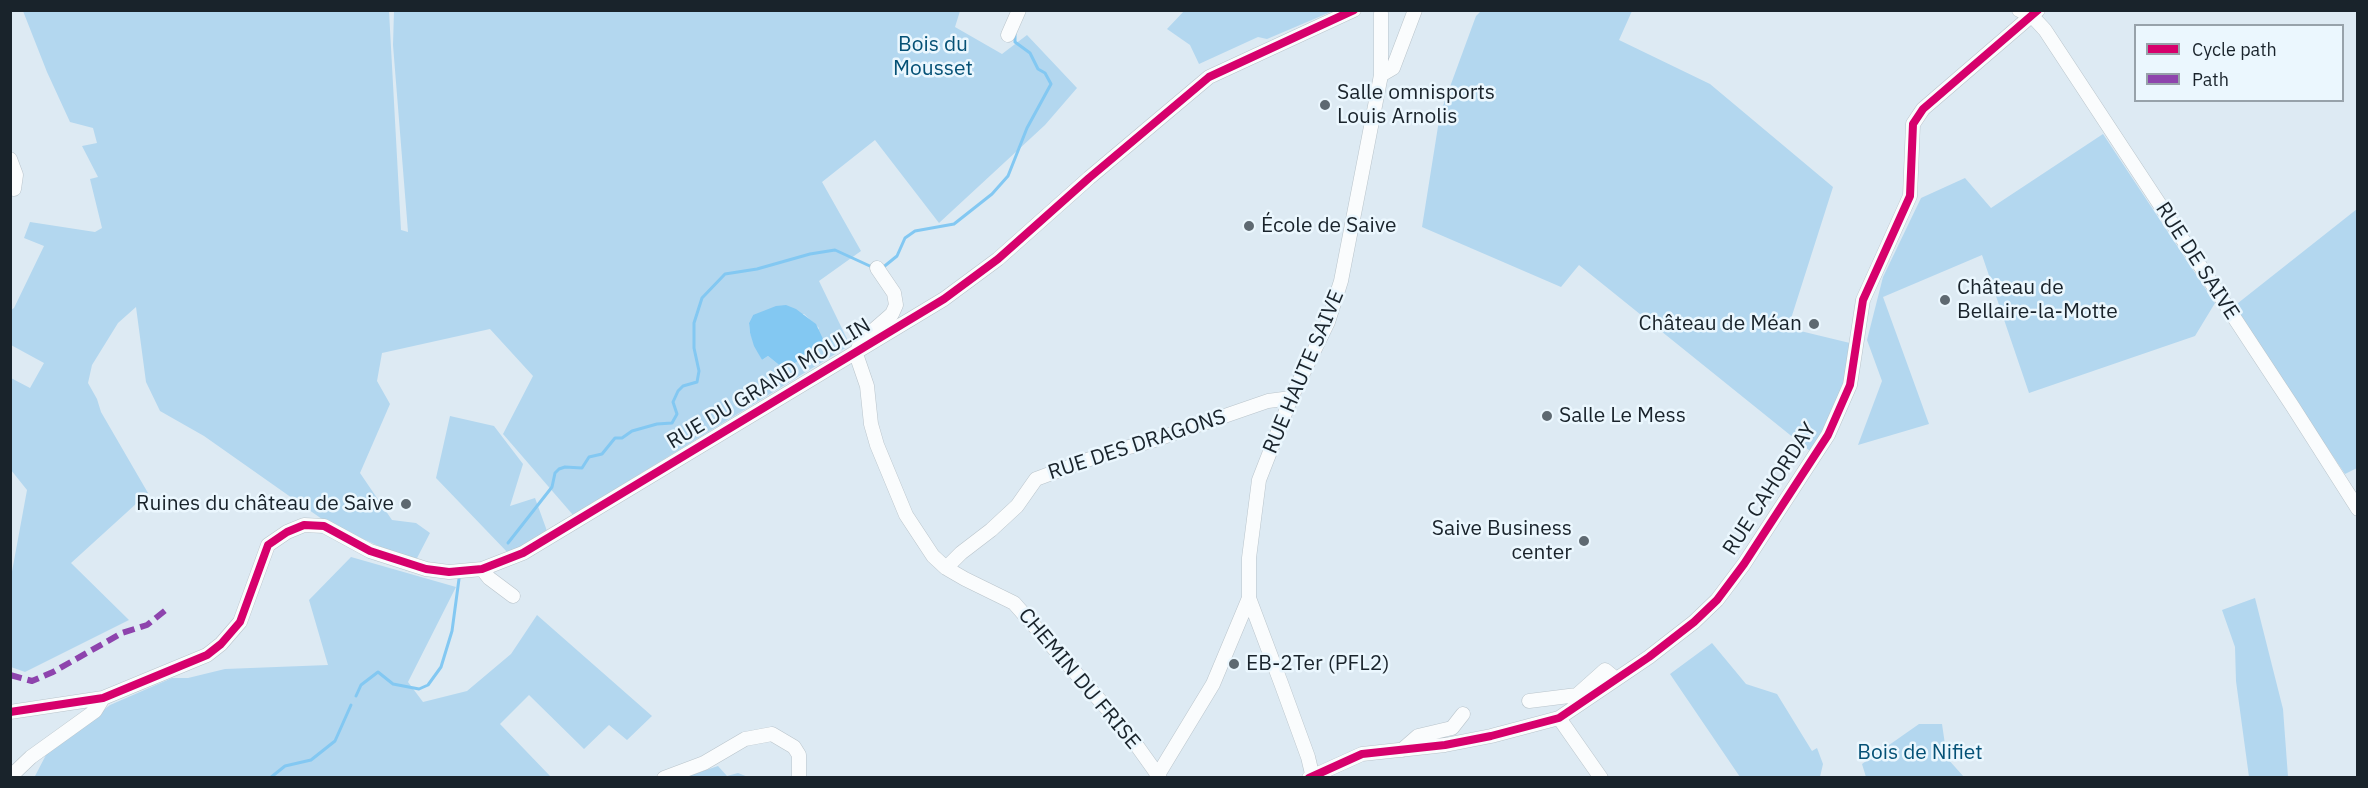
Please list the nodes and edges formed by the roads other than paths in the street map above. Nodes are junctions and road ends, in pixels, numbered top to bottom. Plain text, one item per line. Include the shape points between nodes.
1 (1018, 10) edge
2 (1354, 10) edge
3 (1415, 10) edge
4 (1379, 11) edge
5 (2030, 12) edge
6 (1008, 35) dead end
7 (1381, 75) junction
8 (10, 159) edge
9 (14, 189) dead end
10 (879, 270) dead end
11 (856, 354) junction
12 (1291, 398) junction
13 (2358, 509) edge
14 (946, 568) junction
15 (482, 569) junction
16 (513, 596) dead end
17 (1248, 598) junction
18 (1616, 679) junction
19 (103, 698) junction
20 (1529, 701) dead end
21 (10, 712) edge
22 (1463, 714) dead end
23 (1559, 718) junction
24 (1402, 750) junction
25 (10, 777) edge
26 (664, 777) edge
27 (799, 777) edge
28 (1158, 777) edge
29 (1311, 777) edge
30 (1601, 777) edge

1 - 6 street
2 - 11 street, RUE DU GRAND MOULIN via 1209,77 978,275
3 - 7 street via 1393,68
4 - 7 street, RUE HAUTE SAIVE
5 - 13 street, RUE DE SAIVE
5 - 18 street, RUE CAHORDAY via 1923,109 1913,124 1910,196 1863,300 1850,385 1828,435 1717,600 1694,622
7 - 12 street, RUE HAUTE SAIVE via 1338,294
8 - 9 street via 16,175
10 - 11 street via 894,293 896,304 892,314 861,341
11 - 14 street, CHEMIN DU FRISE via 867,386 870,424 906,515 933,556
11 - 15 street, RUE DU GRAND MOULIN via 523,553
12 - 14 street, RUE DES DRAGONS via 1268,401 1036,479 1017,506
12 - 17 street, RUE HAUTE SAIVE via 1259,480
14 - 28 street, CHEMIN DU FRISE via 1014,603 1125,729
15 - 16 street
15 - 19 street, RUE DU GRAND MOULIN via 426,570 370,551 324,526 304,525 268,545 240,622 220,644 207,655
17 - 28 street, RUE HAUTE SAIVE via 1213,684
17 - 29 street, RUE HAUTE SAIVE
18 - 20 street via 1605,670 1577,695
18 - 23 street, RUE CAHORDAY
19 - 21 street
19 - 25 street via 95,711
22 - 24 street via 1452,728 1418,735
23 - 24 street, RUE CAHORDAY via 1491,736
23 - 30 street
24 - 29 street, RUE CAHORDAY via 1362,754
26 - 27 street via 704,763 745,739 772,734 794,747 799,755

